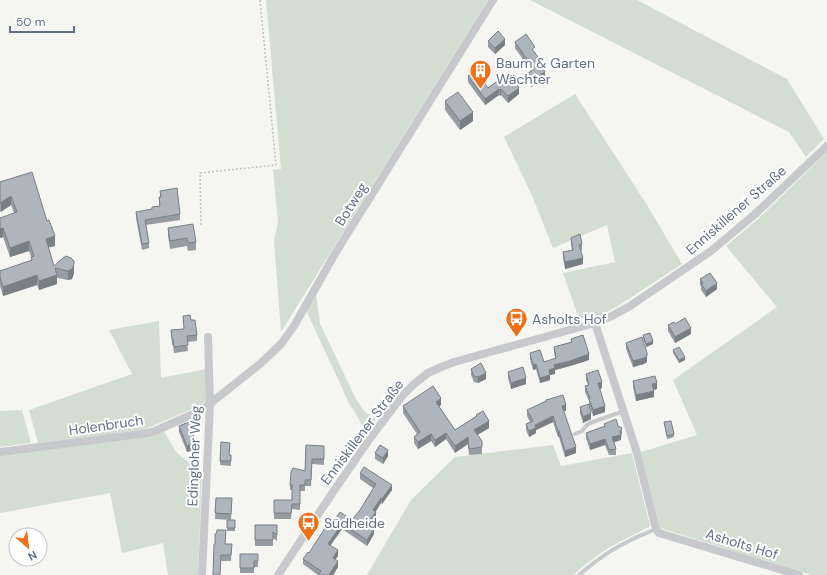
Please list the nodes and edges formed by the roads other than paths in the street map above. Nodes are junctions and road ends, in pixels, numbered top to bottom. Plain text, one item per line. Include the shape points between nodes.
1 (493, 0) edge
2 (827, 146) edge
3 (595, 323) junction
4 (208, 337) dead end
5 (210, 404) junction
6 (624, 411) junction
7 (575, 434) dead end
8 (0, 452) edge
9 (656, 529) junction
10 (202, 575) edge
11 (278, 575) edge
12 (579, 575) edge
13 (799, 575) edge

1 - 5 street, Botweg via 336,252 288,336 260,364
2 - 3 street, Enniskillener Straße via 711,252 630,306
3 - 6 street
3 - 11 street, Enniskillener Straße via 454,362 428,373 414,384 371,437
4 - 5 street, Edingloher Weg
5 - 8 street, Holenbruch via 148,433
5 - 10 street, Edingloher Weg
6 - 7 lane via 590,423
6 - 9 street
9 - 12 lane via 615,548
9 - 13 street, Asholts Hof via 659,533

